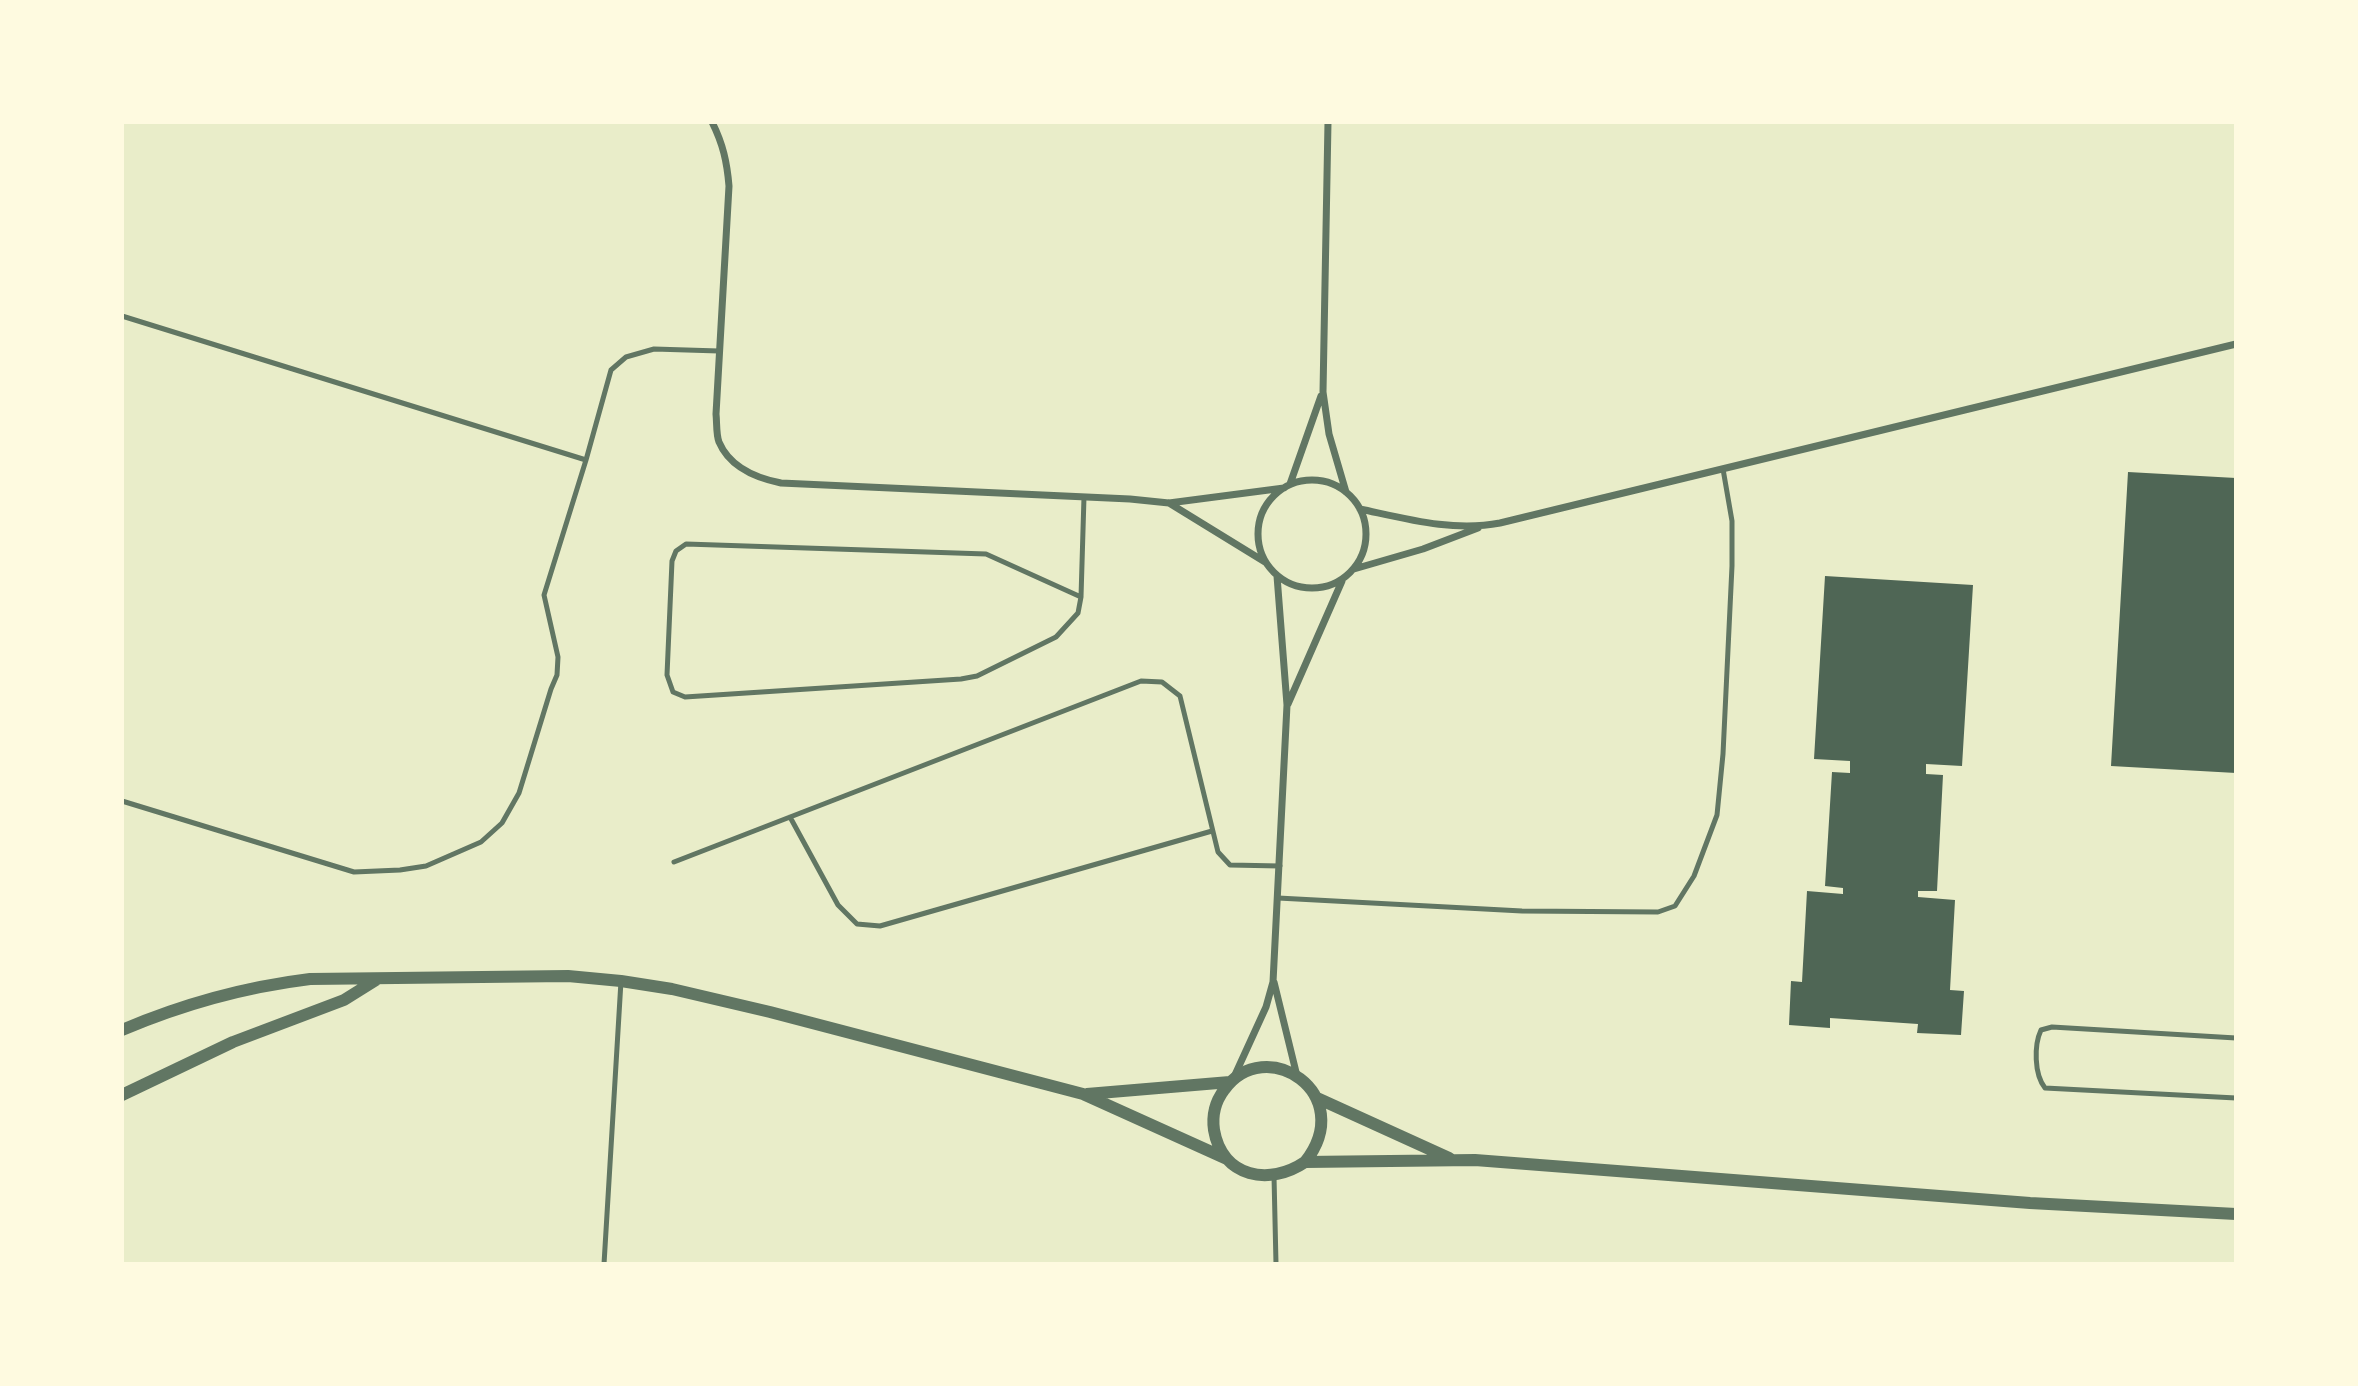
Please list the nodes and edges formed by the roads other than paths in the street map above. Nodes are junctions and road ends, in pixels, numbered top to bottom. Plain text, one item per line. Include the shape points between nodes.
1 (712, 122) edge
2 (1328, 122) edge
3 (122, 316) edge
4 (2235, 344) edge
5 (719, 351) junction
6 (1322, 392) junction
7 (586, 460) junction
8 (1723, 469) junction
9 (1287, 486) junction
10 (1346, 492) junction
11 (1084, 497) junction
12 (1169, 503) junction
13 (1360, 509) junction
14 (1482, 527) junction
15 (1265, 562) junction
16 (1354, 569) junction
17 (1277, 576) junction
18 (1343, 580) junction
19 (1081, 597) junction
20 (1287, 705) junction
21 (122, 802) edge
22 (790, 817) junction
23 (1212, 831) junction
24 (674, 862) dead end
25 (1280, 866) junction
26 (1278, 898) junction
27 (376, 980) junction
28 (621, 981) junction
29 (1273, 982) junction
30 (122, 1030) edge
31 (2235, 1038) edge
32 (1297, 1076) junction
33 (1232, 1080) junction
34 (1083, 1094) junction
35 (122, 1095) edge
36 (1317, 1098) junction
37 (2235, 1098) edge
38 (1227, 1159) junction
39 (1452, 1160) junction
40 (1305, 1162) junction
41 (1275, 1176) junction
42 (2235, 1214) edge
43 (604, 1264) edge
44 (1276, 1264) edge

1 - 5 street via 722,142 729,186
2 - 6 street
3 - 7 lane
4 - 8 street
5 - 7 lane via 654,349 617,363 608,379
5 - 11 street via 719,441 741,469 757,478 781,483
6 - 9 street
6 - 10 street
7 - 21 lane via 544,595 558,657 557,675 519,793 502,823 481,842 426,866 354,872
8 - 14 street
8 - 26 lane via 1732,521 1732,566 1717,815 1699,865 1675,906 1658,912 1522,911
9 - 10 street via 1313,480
9 - 12 street
9 - 15 street via 1269,502 1259,521 1258,542
10 - 13 street
11 - 12 street
11 - 19 lane
12 - 15 street
13 - 14 street via 1447,526
13 - 16 street via 1366,542
14 - 16 street
15 - 17 street
16 - 18 street
17 - 18 street via 1316,588
17 - 20 street
18 - 20 street
19 - 19 lane via 1079,613 1056,637 977,676 685,697 673,692 667,675 672,561 686,544 986,554
20 - 25 street
22 - 23 lane via 838,905 856,925 880,926
22 - 23 lane via 1141,681 1162,682 1180,696
22 - 24 lane
23 - 25 lane via 1218,852 1230,865
25 - 26 street
26 - 29 street
27 - 28 street via 568,976
27 - 30 street via 310,979 271,984 211,998
27 - 35 street via 344,1000 233,1042
28 - 34 street via 770,1012
28 - 43 lane
29 - 32 street
29 - 33 street
31 - 37 lane via 2052,1027 2041,1030 2037,1053 2045,1088
32 - 33 street via 1264,1067
32 - 36 street
33 - 34 street
33 - 38 street via 1217,1100 1213,1120 1216,1142
34 - 38 street
36 - 39 street
36 - 40 street via 1321,1132
38 - 41 street via 1241,1170
39 - 40 street
39 - 42 street
40 - 41 street
41 - 44 lane

